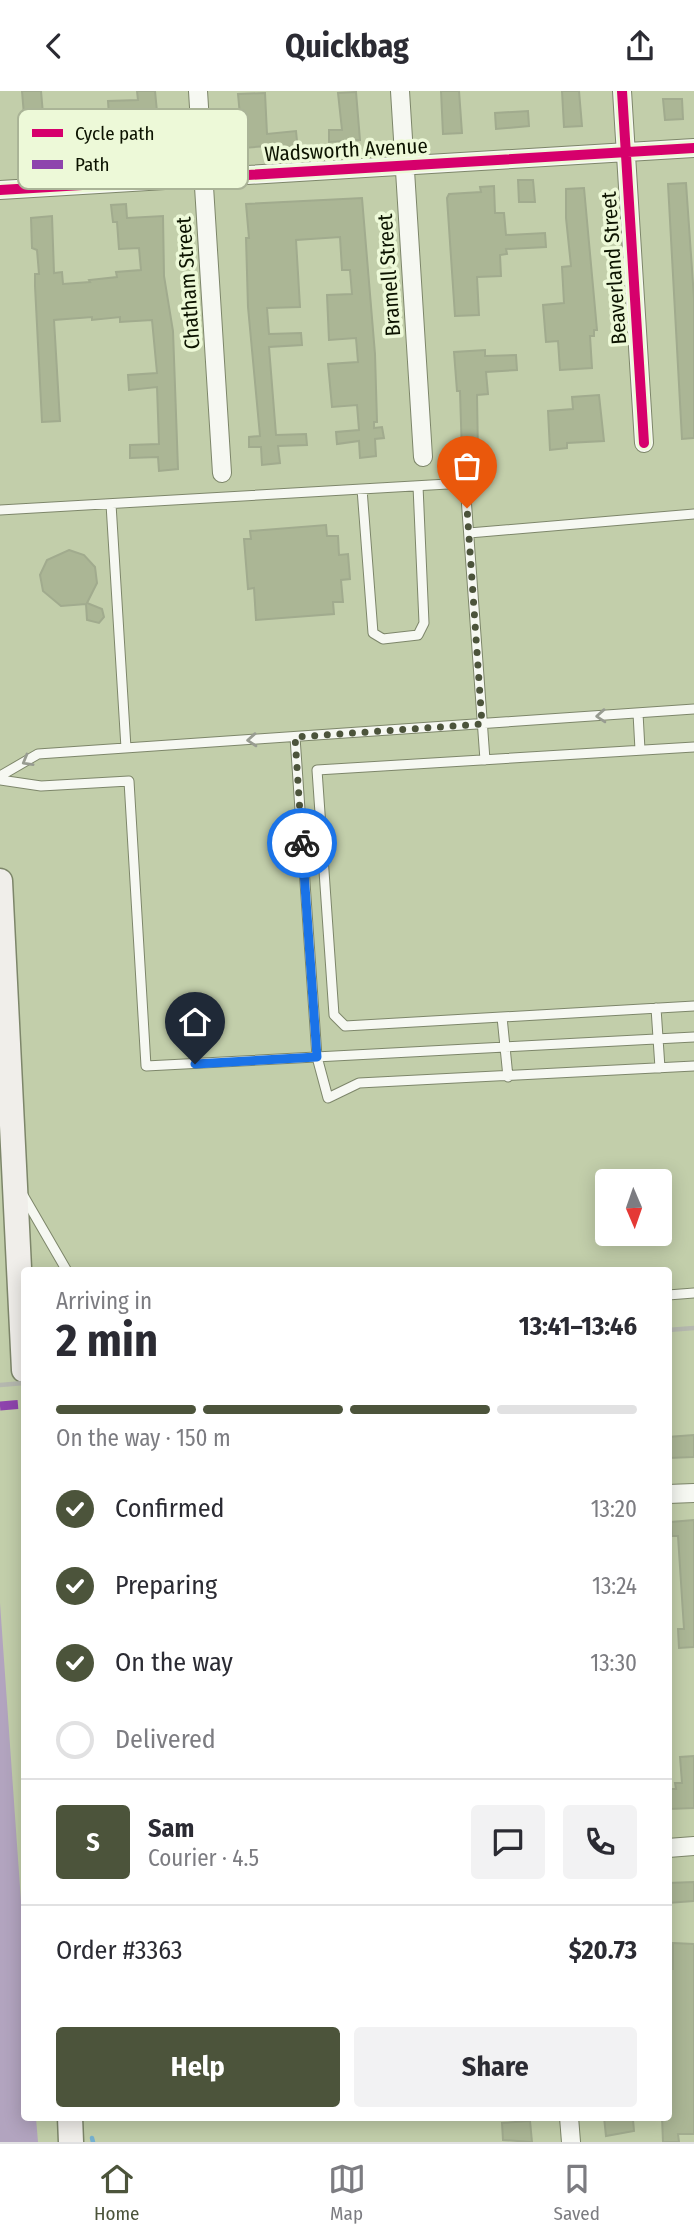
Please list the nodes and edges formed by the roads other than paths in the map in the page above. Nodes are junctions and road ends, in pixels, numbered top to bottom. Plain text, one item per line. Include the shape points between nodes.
1 (198, 91) edge
2 (400, 91) edge
3 (622, 91) edge
4 (199, 109) edge
5 (694, 148) edge
6 (625, 153) junction
7 (404, 166) junction
8 (248, 175) edge
9 (18, 189) edge
10 (205, 189) edge
11 (0, 190) edge
12 (644, 443) dead end
13 (423, 457) dead end
14 (222, 473) dead end
15 (418, 486) junction
16 (362, 489) junction
17 (111, 504) junction
18 (0, 510) edge
19 (694, 514) edge
20 (470, 533) junction
21 (694, 709) edge
22 (638, 713) junction
23 (482, 724) junction
24 (295, 737) junction
25 (694, 747) edge
26 (127, 748) junction
27 (640, 750) junction
28 (485, 760) junction
29 (0, 778) edge
30 (0, 881) edge
31 (694, 1006) edge
32 (656, 1008) junction
33 (502, 1017) junction
34 (694, 1037) edge
35 (658, 1039) junction
36 (506, 1047) junction
37 (317, 1057) junction
38 (694, 1066) edge
39 (660, 1068) junction
40 (508, 1077) junction
41 (15, 1181) junction
42 (65, 1267) edge
43 (694, 1293) edge
44 (672, 1295) edge
45 (21, 1307) edge
46 (694, 1493) edge
47 (672, 1494) edge
48 (694, 1846) edge
49 (672, 1847) edge
50 (70, 2121) edge
51 (569, 2121) edge
52 (71, 2142) edge
53 (571, 2142) edge

1 - 4 street, Chatham Street
2 - 7 street, Bramell Street
3 - 6 street, Beaverland Street
5 - 6 street, Wadsworth Avenue
6 - 7 street, Wadsworth Avenue
6 - 12 street, Beaverland Street
7 - 8 street, Wadsworth Avenue
7 - 13 street, Bramell Street
9 - 11 street, Wadsworth Avenue
10 - 14 street, Chatham Street
15 - 16 lane
15 - 16 lane via 424,624 418,635 383,639 373,633
15 - 20 lane via 465,483
16 - 17 lane
17 - 18 lane
17 - 26 lane
19 - 20 lane
20 - 23 lane
21 - 22 lane
22 -> 23 lane
22 - 27 lane
23 - 24 lane
23 - 28 lane
24 -> 26 lane
24 - 37 lane
25 - 27 lane
26 -> 29 lane via 38,754
27 - 28 lane
28 - 33 lane via 317,770 317,781 334,1015 345,1026
29 - 37 lane via 41,786 129,781 146,1066
30 - 41 main road
31 - 32 lane
32 - 33 lane
32 - 35 lane
33 - 36 lane
34 - 35 lane
35 - 36 lane
35 - 39 lane
36 - 37 lane
36 - 40 lane
37 - 40 lane via 328,1098 359,1083
38 - 39 lane
39 - 40 lane
41 - 42 lane
41 - 45 main road
43 - 44 lane
46 - 47 street
48 - 49 street
50 - 52 main road
51 - 53 street

